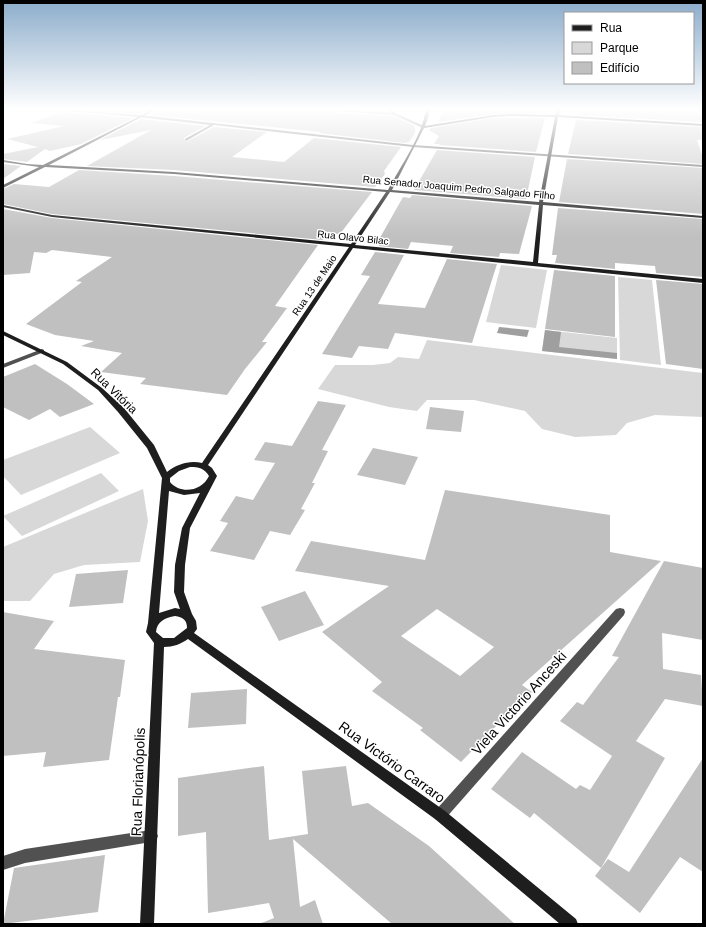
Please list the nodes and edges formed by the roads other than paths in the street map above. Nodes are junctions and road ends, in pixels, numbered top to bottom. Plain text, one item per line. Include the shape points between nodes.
1 (73, 151) edge
2 (410, 151) edge
3 (485, 151) edge
4 (551, 151) edge
5 (550, 156) junction
6 (3, 160) edge
7 (45, 166) junction
8 (703, 166) edge
9 (3, 187) edge
10 (389, 190) junction
11 (541, 202) junction
12 (3, 206) edge
13 (703, 216) edge
14 (352, 246) junction
15 (535, 264) junction
16 (703, 281) edge
17 (3, 333) edge
18 (42, 351) junction
19 (3, 366) edge
20 (204, 466) junction
21 (166, 480) junction
22 (208, 484) junction
23 (620, 612) dead end
24 (187, 615) junction
25 (153, 622) junction
26 (188, 634) junction
27 (159, 641) junction
28 (440, 814) junction
29 (151, 836) junction
30 (3, 863) edge
31 (147, 924) edge
32 (571, 924) edge

1 - 7 main road
2 - 10 main road, Rua 13 de Maio
3 - 5 street
4 - 5 main road
5 - 8 street
5 - 11 main road
6 - 7 main road, Rua Senador Joaquim Pedro Salgado Filho via 15,164
7 - 9 main road
7 - 10 main road, Rua Senador Joaquim Pedro Salgado Filho via 166,172
10 - 11 main road, Rua Senador Joaquim Pedro Salgado Filho
10 - 14 main road, Rua 13 de Maio
11 - 13 main road, Rua Senador Joaquim Pedro Salgado Filho
11 - 15 main road
12 - 14 main road, Rua Olavo Bilac via 52,216
14 - 15 main road, Rua Olavo Bilac
14 - 20 main road, Rua 13 de Maio
15 - 16 main road, Rua Olavo Bilac
17 - 18 main road, Rua Vitória
18 - 19 street
18 - 21 main road, Rua Vitória via 83,376 121,410 151,447
20 - 21 main road via 180,466 169,473
20 - 22 main road via 213,476
21 - 22 main road via 173,490 180,492 196,491
21 - 25 main road
22 - 24 main road via 186,528 180,565 179,592
23 - 28 street, Viela Victorio Anceski
24 - 25 main road via 168,613
24 - 26 main road via 192,624
25 - 27 main road via 152,636
26 - 27 main road via 176,642
26 - 28 main road, Rua Victório Carraro
27 - 29 main road, Rua Florianópolis
28 - 32 main road, Rua Victório Carraro
29 - 30 street via 25,856
29 - 31 main road, Rua Florianópolis

